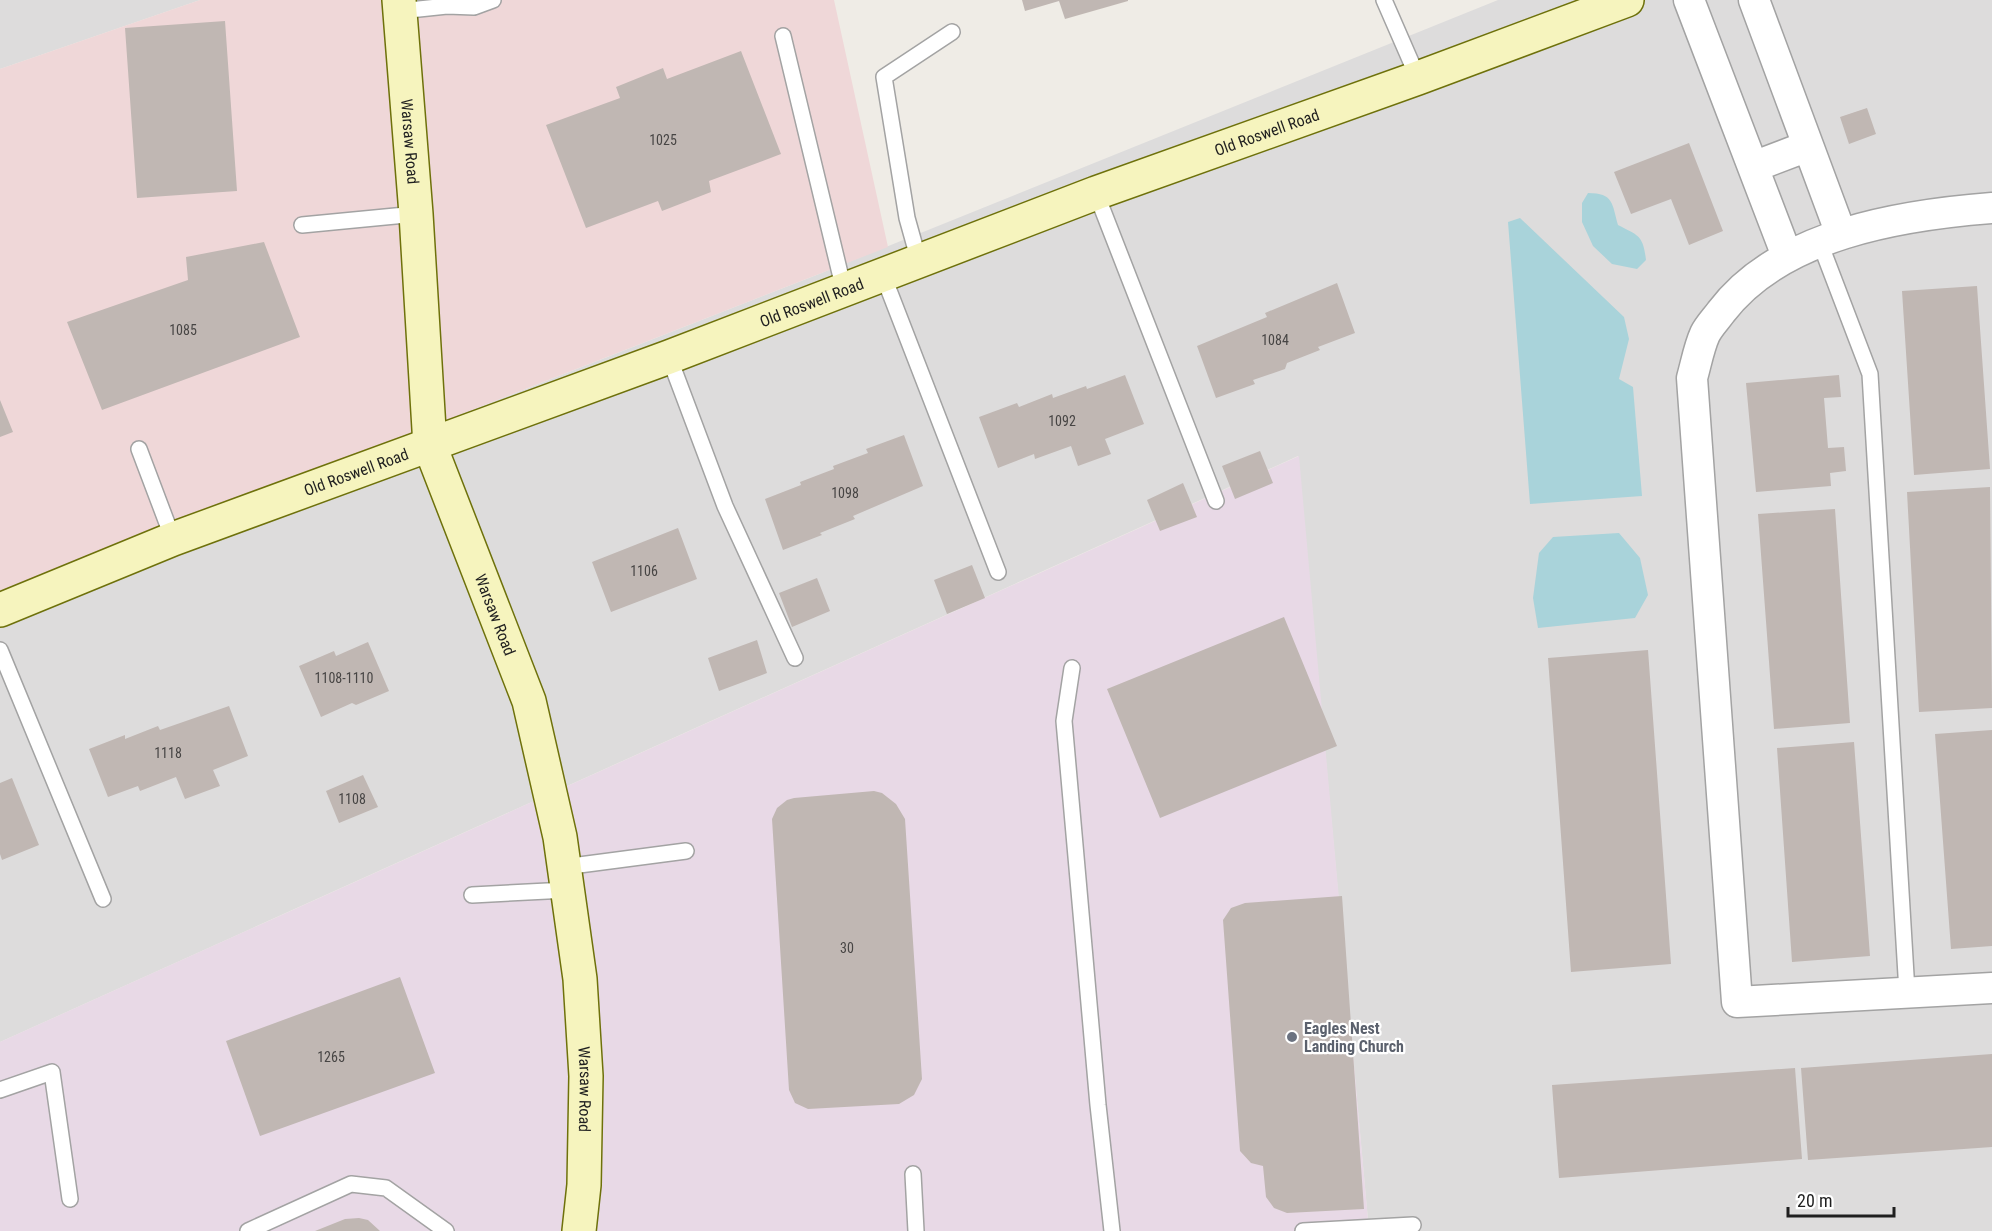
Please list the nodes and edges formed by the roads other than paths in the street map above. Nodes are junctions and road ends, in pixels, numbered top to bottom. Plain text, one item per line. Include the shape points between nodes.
1 (493, 0) edge
2 (1384, 0) edge
3 (1627, 0) edge
4 (1689, 0) edge
5 (1755, 0) edge
6 (399, 5) edge
7 (952, 32) dead end
8 (783, 36) dead end
9 (1418, 78) junction
10 (1808, 146) junction
11 (1753, 167) junction
12 (1096, 193) junction
13 (1992, 208) edge
14 (416, 214) junction
15 (302, 225) dead end
16 (1830, 238) junction
17 (1787, 256) junction
18 (919, 261) junction
19 (883, 275) junction
20 (844, 290) junction
21 (669, 357) junction
22 (430, 446) junction
23 (139, 449) dead end
24 (1216, 501) dead end
25 (173, 539) junction
26 (998, 572) dead end
27 (0, 610) edge
28 (0, 650) edge
29 (795, 658) dead end
30 (1072, 668) dead end
31 (686, 852) dead end
32 (566, 878) junction
33 (472, 895) dead end
34 (103, 899) dead end
35 (1992, 988) edge
36 (1907, 992) junction
37 (0, 1090) edge
38 (913, 1174) dead end
39 (70, 1200) dead end
40 (1413, 1226) dead end
41 (248, 1231) edge
42 (446, 1231) edge
43 (579, 1231) edge
44 (916, 1231) edge
45 (1112, 1231) edge
46 (1303, 1231) edge

1 - 6 lane via 474,7
2 - 9 lane
3 - 9 street, Old Roswell Road
4 - 11 street
5 - 10 street
6 - 14 street, Warsaw Road
7 - 18 lane via 884,77 907,218
8 - 20 lane
9 - 12 street, Old Roswell Road
10 - 11 street
10 - 16 street
11 - 17 street
12 - 18 street, Old Roswell Road
12 - 24 lane
13 - 16 street via 1942,212
14 - 15 lane
14 - 22 street, Warsaw Road
16 - 17 street
16 - 36 lane via 1870,374
17 - 36 street via 1735,294 1705,333 1692,378 1737,1002
18 - 19 street, Old Roswell Road
19 - 20 street, Old Roswell Road
19 - 26 lane
20 - 21 street, Old Roswell Road
21 - 22 street, Old Roswell Road
21 - 29 lane via 725,506
22 - 25 street, Old Roswell Road
22 - 32 street, Warsaw Road via 529,701
23 - 25 lane
25 - 27 street, Old Roswell Road
28 - 34 lane
30 - 45 lane via 1064,721
31 - 32 lane
32 - 33 lane
32 - 43 street, Warsaw Road via 580,979 586,1076
35 - 36 street
37 - 39 lane via 52,1072
38 - 44 lane
40 - 46 lane
41 - 42 lane via 351,1184 386,1188

